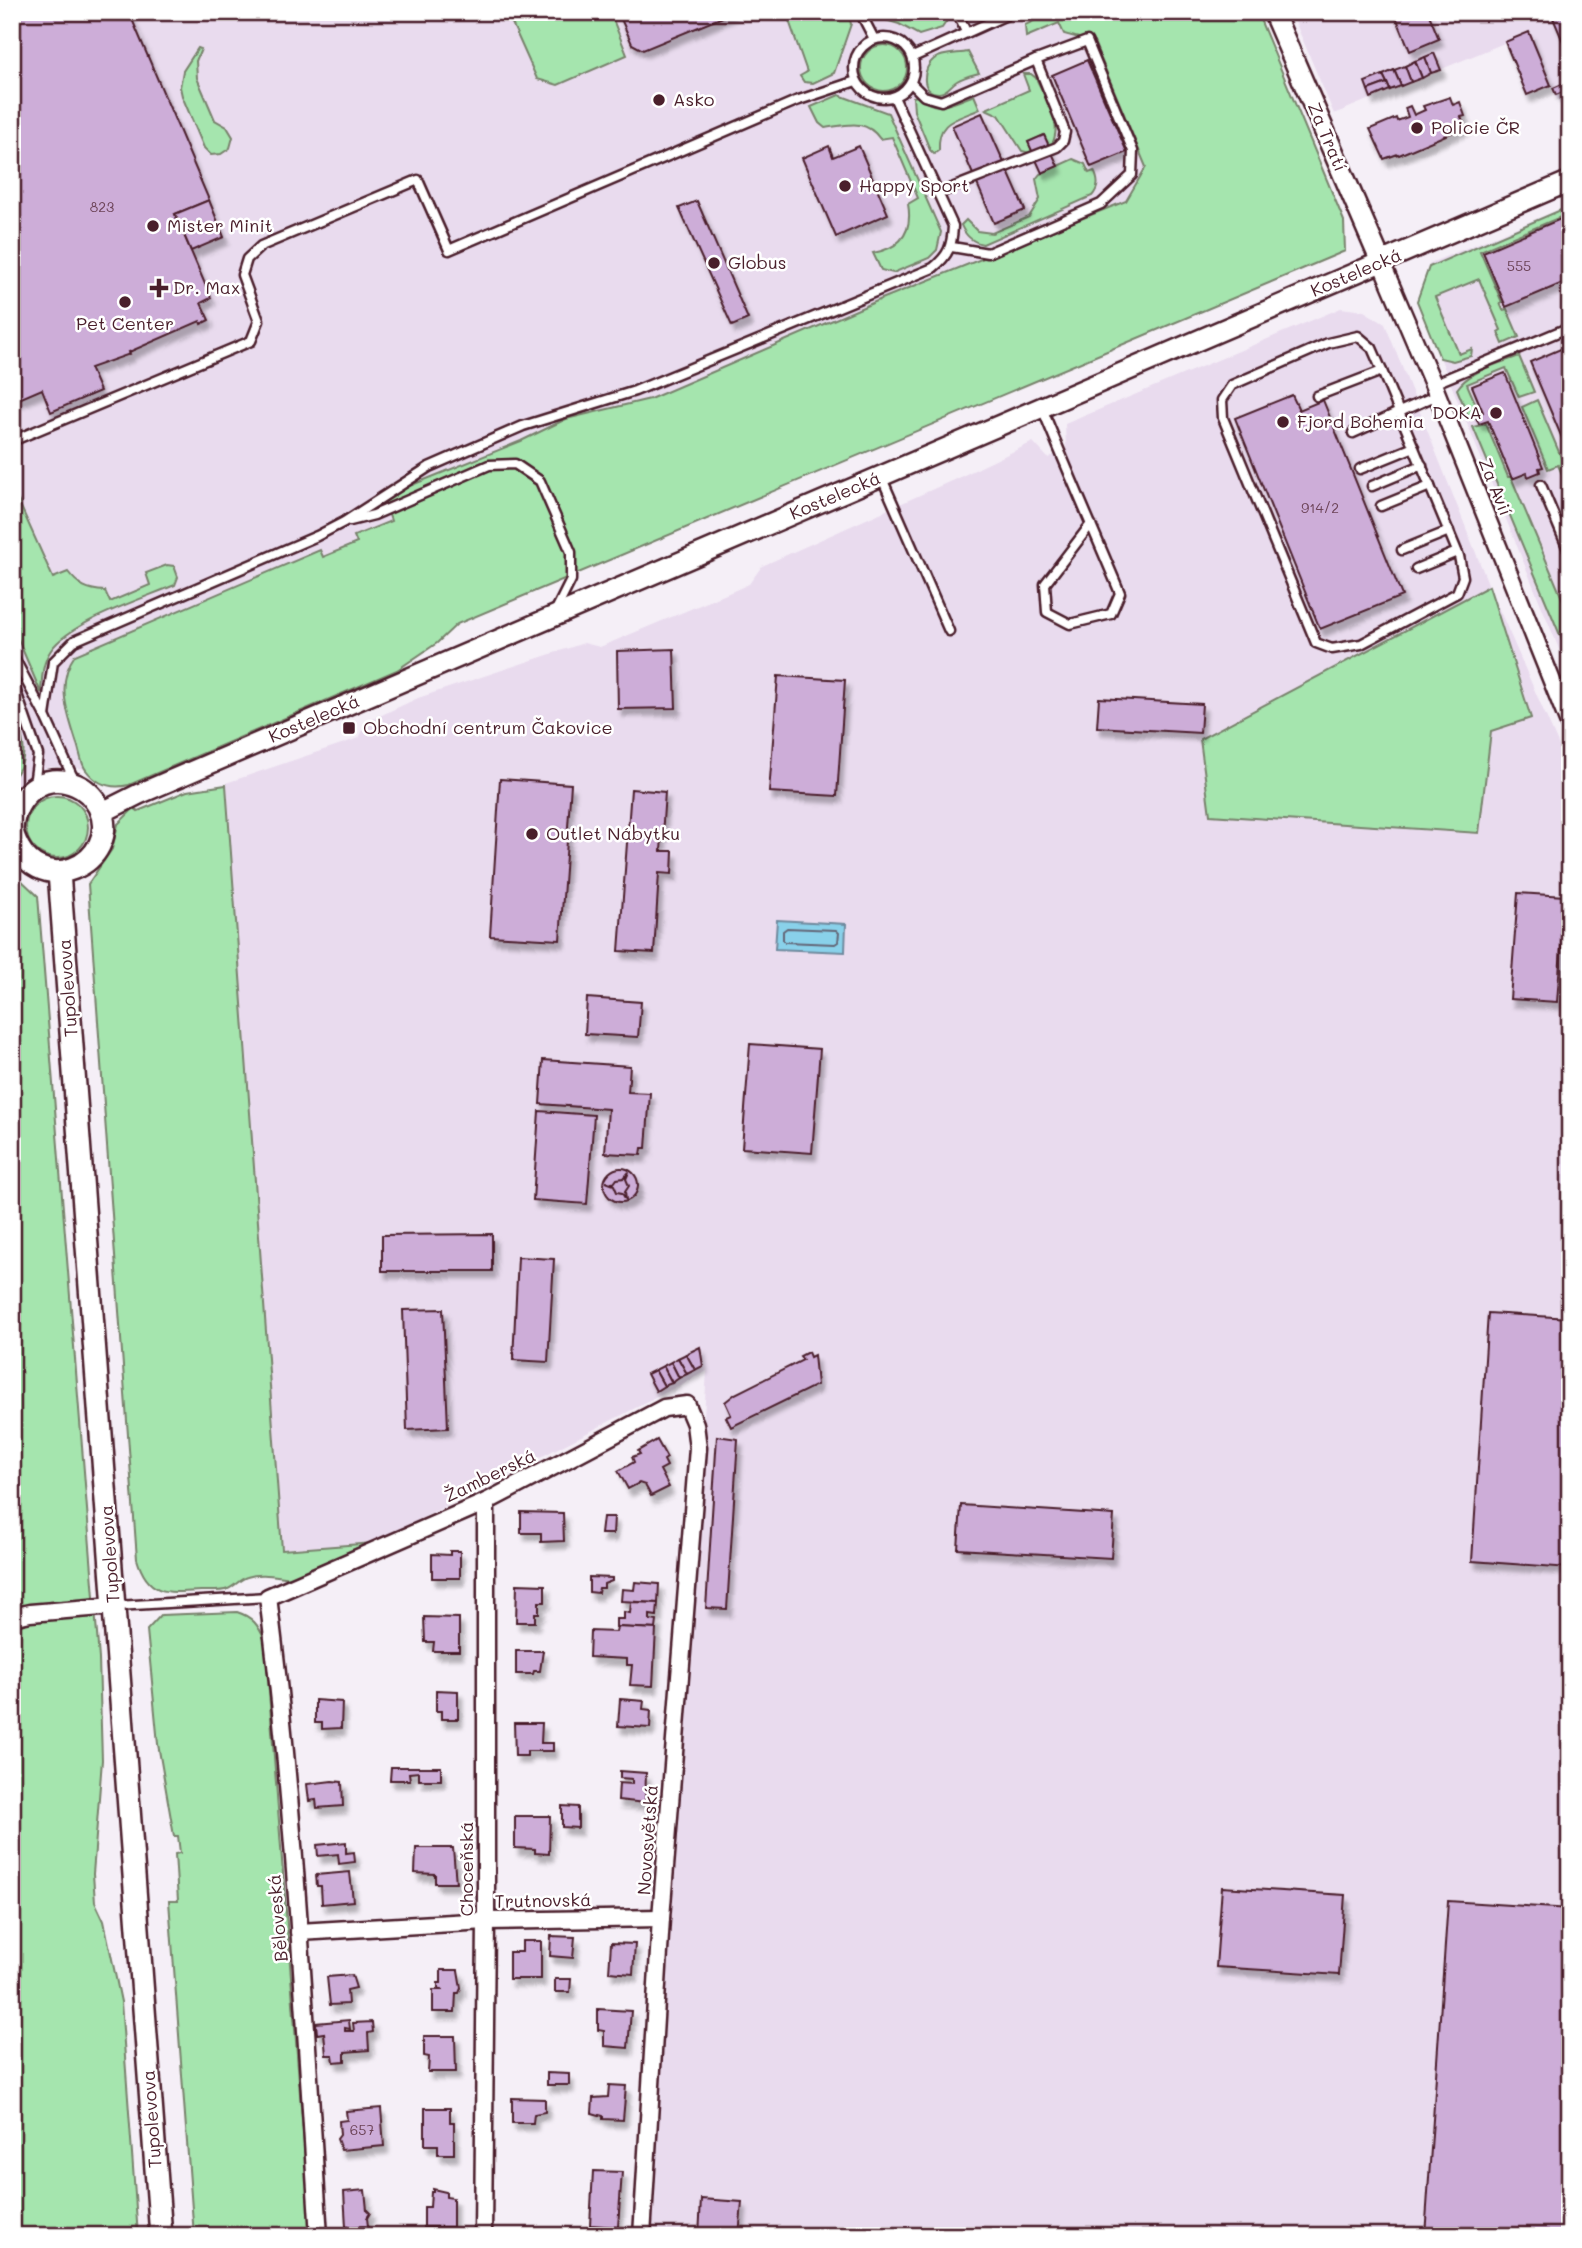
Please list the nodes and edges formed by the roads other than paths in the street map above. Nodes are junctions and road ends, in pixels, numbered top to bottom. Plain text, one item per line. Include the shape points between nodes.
1 (860, 12) edge
2 (957, 12) edge
3 (1013, 12) edge
4 (1273, 12) edge
5 (967, 32) junction
6 (874, 39) junction
7 (913, 57) junction
8 (1036, 60) junction
9 (856, 81) junction
10 (911, 83) junction
11 (894, 97) junction
12 (1570, 181) edge
13 (939, 192) junction
14 (952, 247) junction
15 (1381, 262) junction
16 (1570, 327) edge
17 (1382, 371) junction
18 (1435, 389) junction
19 (1317, 396) dead end
20 (1042, 408) junction
21 (1399, 411) junction
22 (1353, 433) dead end
23 (12, 441) edge
24 (1414, 447) junction
25 (1422, 465) junction
26 (1360, 469) dead end
27 (881, 476) junction
28 (1541, 485) dead end
29 (1372, 486) dead end
30 (1430, 486) junction
31 (1381, 506) dead end
32 (344, 522) junction
33 (1091, 524) junction
34 (1448, 531) junction
35 (1402, 550) dead end
36 (1457, 552) junction
37 (1570, 554) edge
38 (1416, 569) dead end
39 (554, 615) junction
40 (949, 631) dead end
41 (12, 654) edge
42 (12, 680) edge
43 (45, 716) junction
44 (1570, 726) edge
45 (76, 785) junction
46 (34, 788) junction
47 (101, 813) junction
48 (13, 838) edge
49 (59, 872) junction
50 (698, 1448) joint
51 (486, 1502) junction
52 (268, 1597) junction
53 (114, 1606) junction
54 (12, 1617) edge
55 (661, 1918) junction
56 (486, 1921) junction
57 (299, 1932) junction
58 (161, 2236) edge
59 (319, 2236) edge
60 (483, 2236) edge
61 (642, 2236) edge

1 - 6 lane
2 - 5 lane
3 - 5 lane
4 - 15 street, Za Tratí
5 - 7 lane
6 - 7 lane via 901,42
6 - 9 lane via 858,52 853,72
7 - 10 lane
8 - 10 lane via 942,101 924,96
8 - 13 lane via 1065,132 1063,141
8 - 14 lane via 1087,41 1133,151 1132,175 1101,204 988,253
9 - 11 lane via 877,98
9 - 23 lane via 785,106 449,250 418,180 326,218 261,246 247,259 242,275 259,321 251,341
10 - 11 lane
11 - 13 lane
12 - 15 street, Kostelecká
13 - 14 lane via 953,226
14 - 32 lane via 933,268 635,391 523,426 429,467
15 - 18 street, Za Avií
15 - 20 street, Kostelecká
16 - 18 lane
17 - 19 lane
17 - 21 lane
17 - 36 lane via 1372,348 1358,336 1328,343 1232,385 1222,400 1223,418 1316,643 1332,649 1361,644 1457,593 1463,577
18 - 21 lane
18 - 44 street, Za Avií
20 - 27 street, Kostelecká
20 - 33 lane
21 - 22 lane
21 - 24 lane
24 - 25 lane
24 - 26 lane
25 - 29 lane
25 - 30 lane
27 - 39 street, Kostelecká
27 - 40 lane
28 - 37 lane
30 - 31 lane
30 - 34 lane
32 - 39 lane via 374,515 489,466 515,464 540,481 571,552 571,580
32 - 43 lane via 74,640 52,662
33 - 33 lane via 1120,593 1111,614 1070,624 1047,612 1045,584
34 - 35 lane
34 - 36 lane
36 - 38 lane
39 - 47 street, Kostelecká
41 - 43 lane
42 - 46 lane via 38,755
43 - 45 lane
45 - 46 main road via 55,781
45 - 47 main road via 95,801
46 - 48 main road via 16,808
47 - 49 main road via 100,843 92,857
48 - 49 main road via 21,854 35,866
49 - 53 main road, Tupolevova
50 - 51 street, Žamberská via 687,1405 664,1408
50 - 55 street, Novosvětská
51 - 52 street, Žamberská
51 - 56 street, Choceňská
52 - 53 lane
52 - 57 street, Běloveská
53 - 54 street
53 - 58 main road, Tupolevova
55 - 56 street, Trutnovská
55 - 61 street, Novosvětská
56 - 57 street, Trutnovská
56 - 60 street, Choceňská
57 - 59 street, Běloveská

